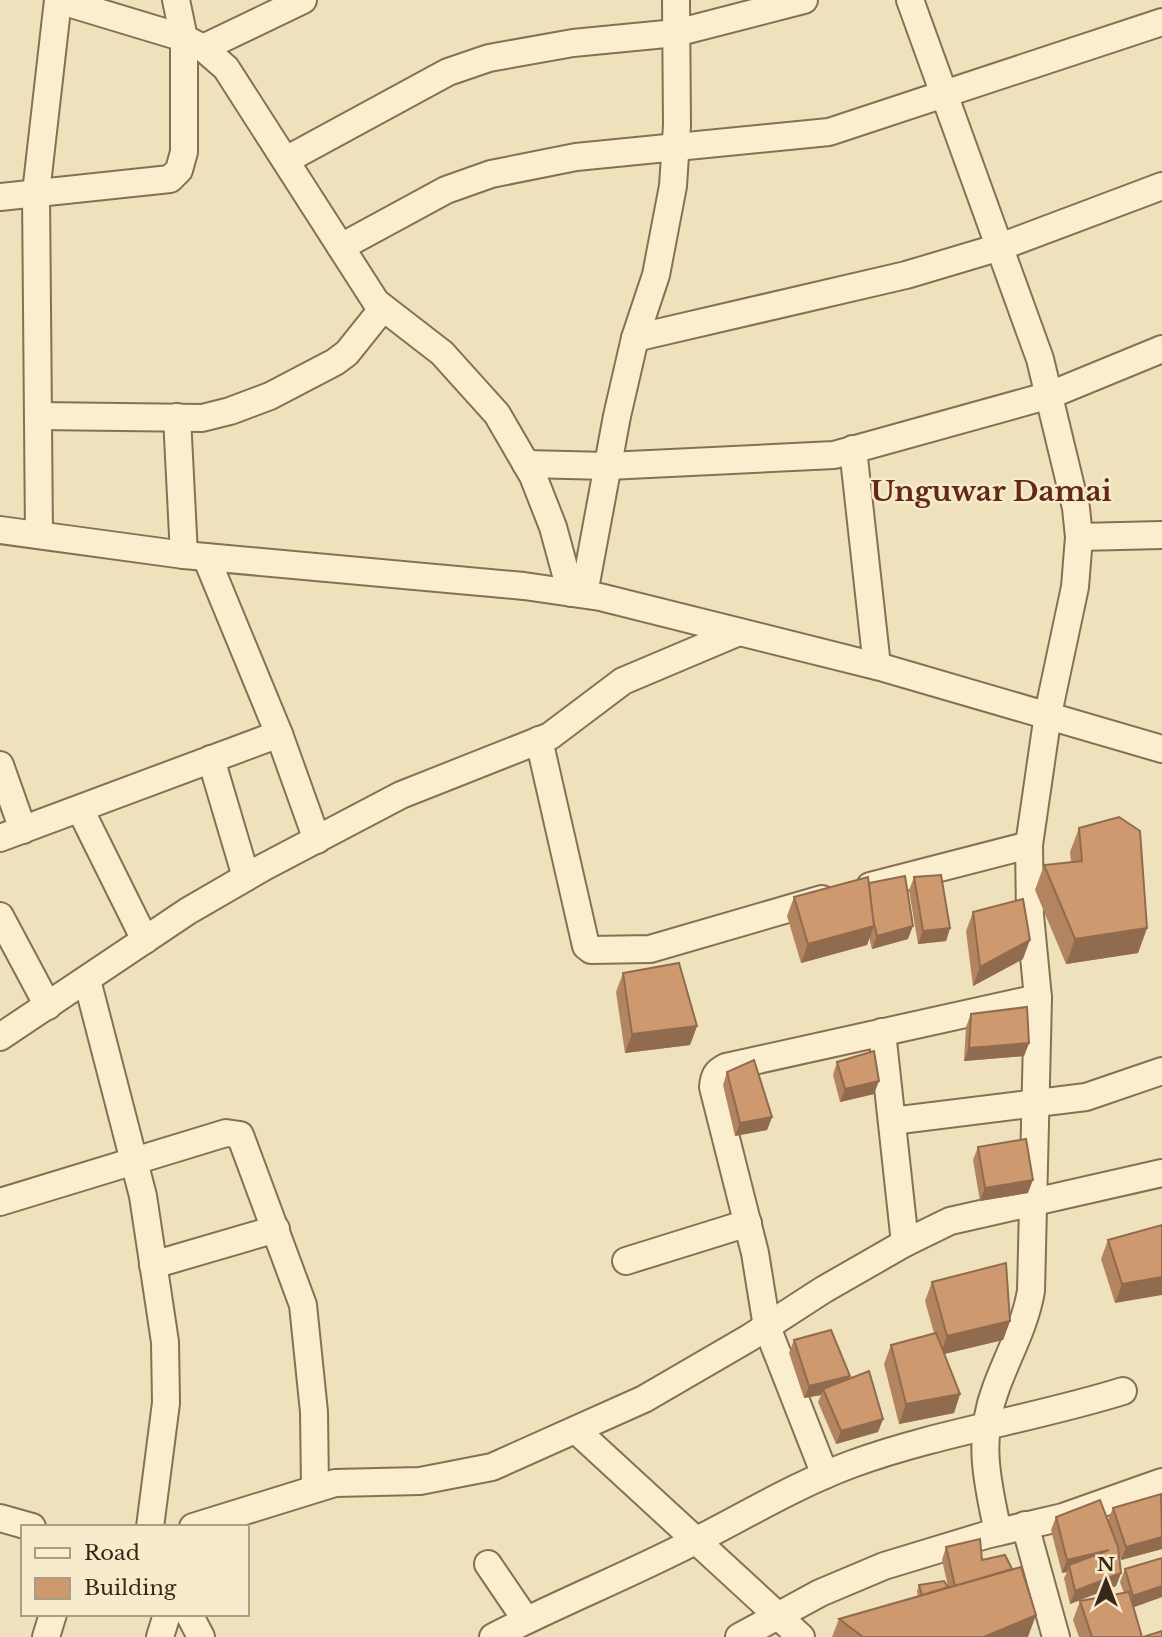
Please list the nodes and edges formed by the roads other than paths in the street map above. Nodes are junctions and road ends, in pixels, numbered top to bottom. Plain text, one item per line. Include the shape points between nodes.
1 (58, 0) edge
2 (176, 0) edge
3 (303, 0) edge
4 (676, 0) edge
5 (804, 0) edge
6 (910, 0) edge
7 (1162, 22) edge
8 (676, 33) junction
9 (193, 43) junction
10 (945, 96) junction
11 (675, 150) junction
12 (286, 160) junction
13 (1162, 186) edge
14 (36, 193) junction
15 (0, 197) edge
16 (341, 247) junction
17 (1000, 247) junction
18 (383, 308) junction
19 (635, 338) junction
20 (1162, 349) edge
21 (1050, 395) junction
22 (38, 416) junction
23 (177, 417) junction
24 (853, 449) junction
25 (526, 464) junction
26 (608, 466) junction
27 (0, 530) edge
28 (40, 535) junction
29 (1162, 535) edge
30 (1079, 537) junction
31 (195, 556) junction
32 (577, 594) junction
33 (740, 632) junction
34 (877, 666) junction
35 (1048, 714) junction
36 (279, 734) junction
37 (539, 740) junction
38 (1162, 749) edge
39 (211, 759) junction
40 (0, 765) edge
41 (80, 808) junction
42 (11, 834) edge
43 (317, 839) junction
44 (1029, 845) junction
45 (246, 877) junction
46 (0, 916) edge
47 (145, 940) junction
48 (87, 980) junction
49 (1038, 998) junction
50 (48, 1006) junction
51 (882, 1032) junction
52 (0, 1038) edge
53 (1162, 1071) edge
54 (1036, 1104) junction
55 (892, 1121) junction
56 (134, 1162) junction
57 (1162, 1173) edge
58 (0, 1202) edge
59 (1032, 1203) junction
60 (748, 1223) junction
61 (276, 1229) junction
62 (905, 1242) junction
63 (625, 1261) dead end
64 (153, 1265) junction
65 (767, 1327) junction
66 (1123, 1391) dead end
67 (988, 1424) junction
68 (577, 1431) junction
69 (825, 1475) junction
70 (1162, 1482) edge
71 (315, 1488) junction
72 (0, 1518) edge
73 (25, 1525) edge
74 (150, 1525) edge
75 (199, 1525) edge
76 (1025, 1525) junction
77 (998, 1532) junction
78 (697, 1541) junction
79 (488, 1564) dead end
80 (780, 1614) junction
81 (52, 1616) edge
82 (166, 1616) edge
83 (190, 1616) edge
84 (526, 1620) junction
85 (46, 1637) edge
86 (160, 1637) edge
87 (201, 1637) edge
88 (493, 1637) edge
89 (739, 1637) edge
90 (801, 1637) edge
91 (1056, 1637) edge

1 - 9 street
1 - 14 street
2 - 9 street
3 - 9 street
4 - 8 street
5 - 8 street
6 - 10 street
7 - 10 street
8 - 11 street
8 - 12 street via 573,43 489,58 448,72
9 - 12 street via 226,68
9 - 14 street via 184,152 179,170 170,179
10 - 11 street via 829,132
10 - 17 street
11 - 16 street via 576,157 491,174 446,190
11 - 19 street via 656,275
12 - 16 street
13 - 17 street
14 - 15 street
14 - 22 street
16 - 18 street
17 - 19 street via 832,294
17 - 21 street
18 - 23 street via 335,362 271,397 202,418
18 - 25 street via 442,353 497,414
19 - 26 street
20 - 21 street
21 - 24 street
21 - 30 street
22 - 23 street
22 - 28 street
23 - 31 street
24 - 26 street via 786,459
24 - 34 street
25 - 26 street
25 - 32 street
26 - 32 street
27 - 28 street
28 - 31 street
29 - 30 street
30 - 35 street via 1075,587
31 - 32 street
31 - 36 street
32 - 33 street
33 - 34 street
33 - 37 street via 623,681
34 - 35 street
35 - 38 street
35 - 44 street
36 - 39 street
36 - 43 street
37 - 43 street via 401,795
37 - 44 street via 586,946 597,952 650,949 782,909
39 - 41 street
39 - 45 street
40 - 42 street
41 - 42 street
41 - 47 street
43 - 45 street
44 - 49 street
45 - 47 street
46 - 50 street
47 - 48 street
48 - 50 street
48 - 56 street
49 - 51 street
49 - 54 street
50 - 52 street
51 - 55 street
51 - 60 street via 717,1072 713,1087
53 - 54 street via 1086,1097
54 - 55 street
54 - 59 street
55 - 62 street
56 - 58 street
56 - 61 street via 226,1133 240,1135
56 - 64 street
57 - 59 street
59 - 62 street via 950,1221
59 - 67 street via 1028,1311 995,1391
60 - 63 street
60 - 65 street
61 - 64 street
61 - 71 street via 303,1305 308,1334
62 - 65 street
64 - 74 street via 165,1342 166,1404
65 - 68 street via 645,1399
65 - 69 street
66 - 67 street via 1029,1418
67 - 69 street
67 - 77 street via 984,1470
68 - 71 street via 492,1467 420,1481 335,1483
68 - 78 street
69 - 78 street
70 - 76 street via 1063,1517
71 - 75 street
72 - 73 street
76 - 77 street
76 - 91 street
77 - 80 street via 884,1566
78 - 80 street
78 - 84 street
79 - 84 street
80 - 89 street
80 - 90 street
81 - 85 street
82 - 86 street
83 - 87 street
84 - 88 street

